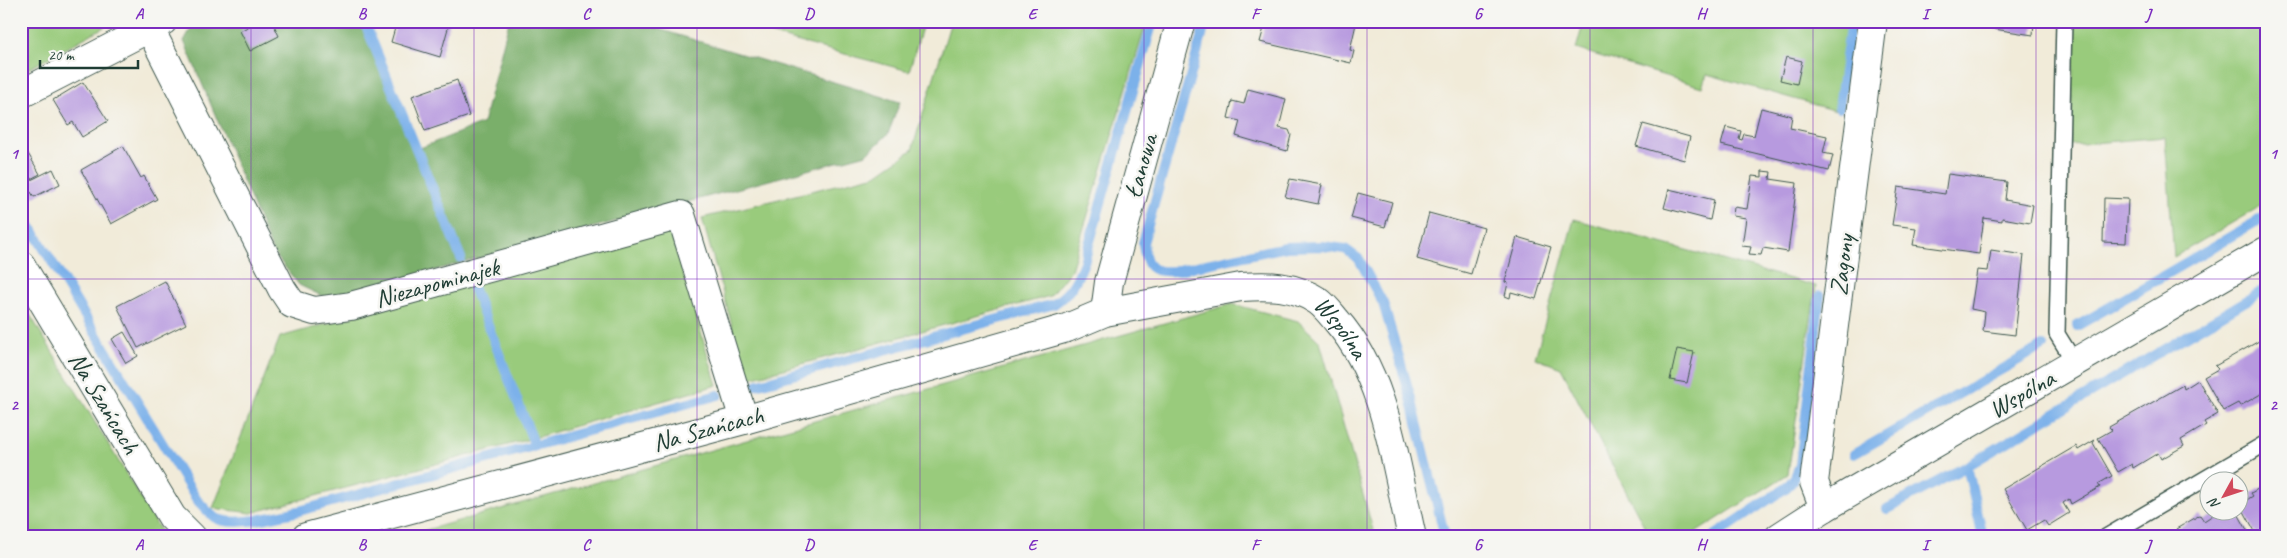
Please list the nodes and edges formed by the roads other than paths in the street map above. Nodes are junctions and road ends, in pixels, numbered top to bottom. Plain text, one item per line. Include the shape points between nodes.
1 (1182, 21) edge
2 (1874, 21) edge
3 (2064, 21) edge
4 (153, 24) edge
5 (21, 94) edge
6 (2266, 251) edge
7 (21, 265) edge
8 (1105, 312) junction
9 (2075, 363) junction
10 (744, 420) junction
11 (2266, 443) edge
12 (1824, 508) junction
13 (192, 537) edge
14 (306, 537) edge
15 (1412, 537) edge
16 (1778, 537) edge
17 (2106, 537) edge

1 - 8 street, Łanowa via 1109,282
2 - 12 street, Zagony via 1814,482
3 - 9 lane via 2057,334
4 - 5 street
4 - 10 street, Niezapominajek via 292,304 314,311 351,306 681,215
6 - 9 street, Wspólna
7 - 13 street, Na Szańcach via 172,517
8 - 10 street, Na Szańcach via 1066,328
8 - 15 street, Wspólna via 1263,285 1283,287 1318,301 1348,334 1369,371 1383,408
9 - 12 street, Wspólna
10 - 14 street, Na Szańcach
11 - 17 lane
12 - 16 street, Wspólna

